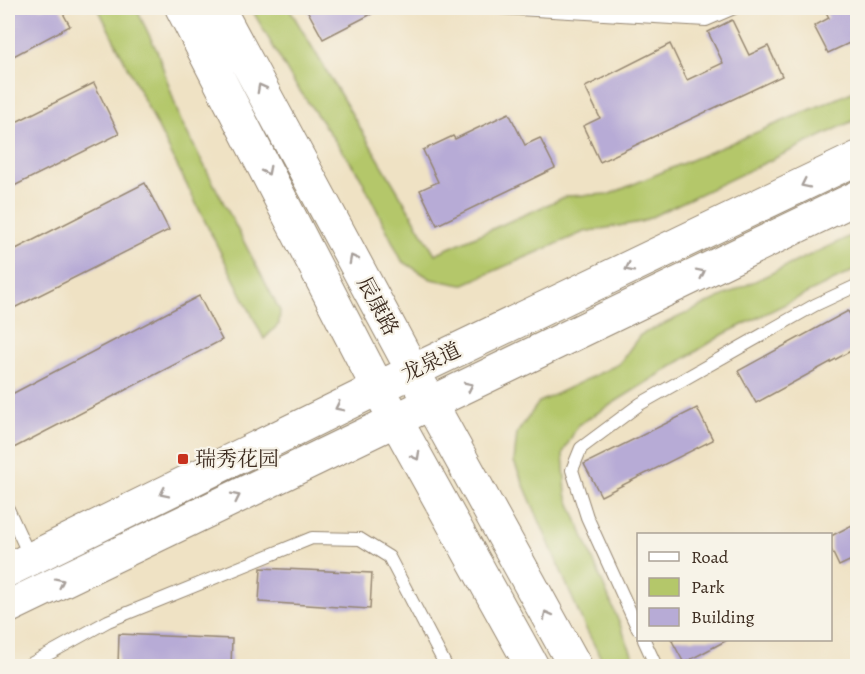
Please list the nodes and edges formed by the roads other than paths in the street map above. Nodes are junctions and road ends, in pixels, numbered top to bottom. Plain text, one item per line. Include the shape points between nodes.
1 (182, 8) edge
2 (219, 8) edge
3 (500, 8) edge
4 (734, 8) edge
5 (858, 158) edge
6 (858, 197) edge
7 (858, 285) edge
8 (413, 370) junction
9 (378, 388) junction
10 (431, 404) junction
11 (396, 421) junction
12 (8, 509) edge
13 (19, 564) edge
14 (8, 607) edge
15 (637, 625) edge
16 (645, 641) edge
17 (27, 666) edge
18 (446, 666) edge
19 (532, 666) edge
20 (575, 666) edge
21 (656, 666) edge

1 -> 9 street, 辰康路
8 -> 2 street, 辰康路
3 - 4 lane via 706,20
5 -> 8 street, 龙泉道
10 -> 6 street, 龙泉道
7 - 15 lane via 815,305 640,404 581,448 572,470 586,517
8 - 9 street, 龙泉道
8 - 10 street, 辰康路
9 - 11 street, 辰康路
9 -> 13 street, 龙泉道
10 - 11 street, 龙泉道
20 -> 10 street, 辰康路
14 -> 11 street, 龙泉道
11 -> 19 street, 辰康路
12 - 13 lane
16 - 21 lane
17 - 18 lane via 108,621 312,538 360,539 389,557

